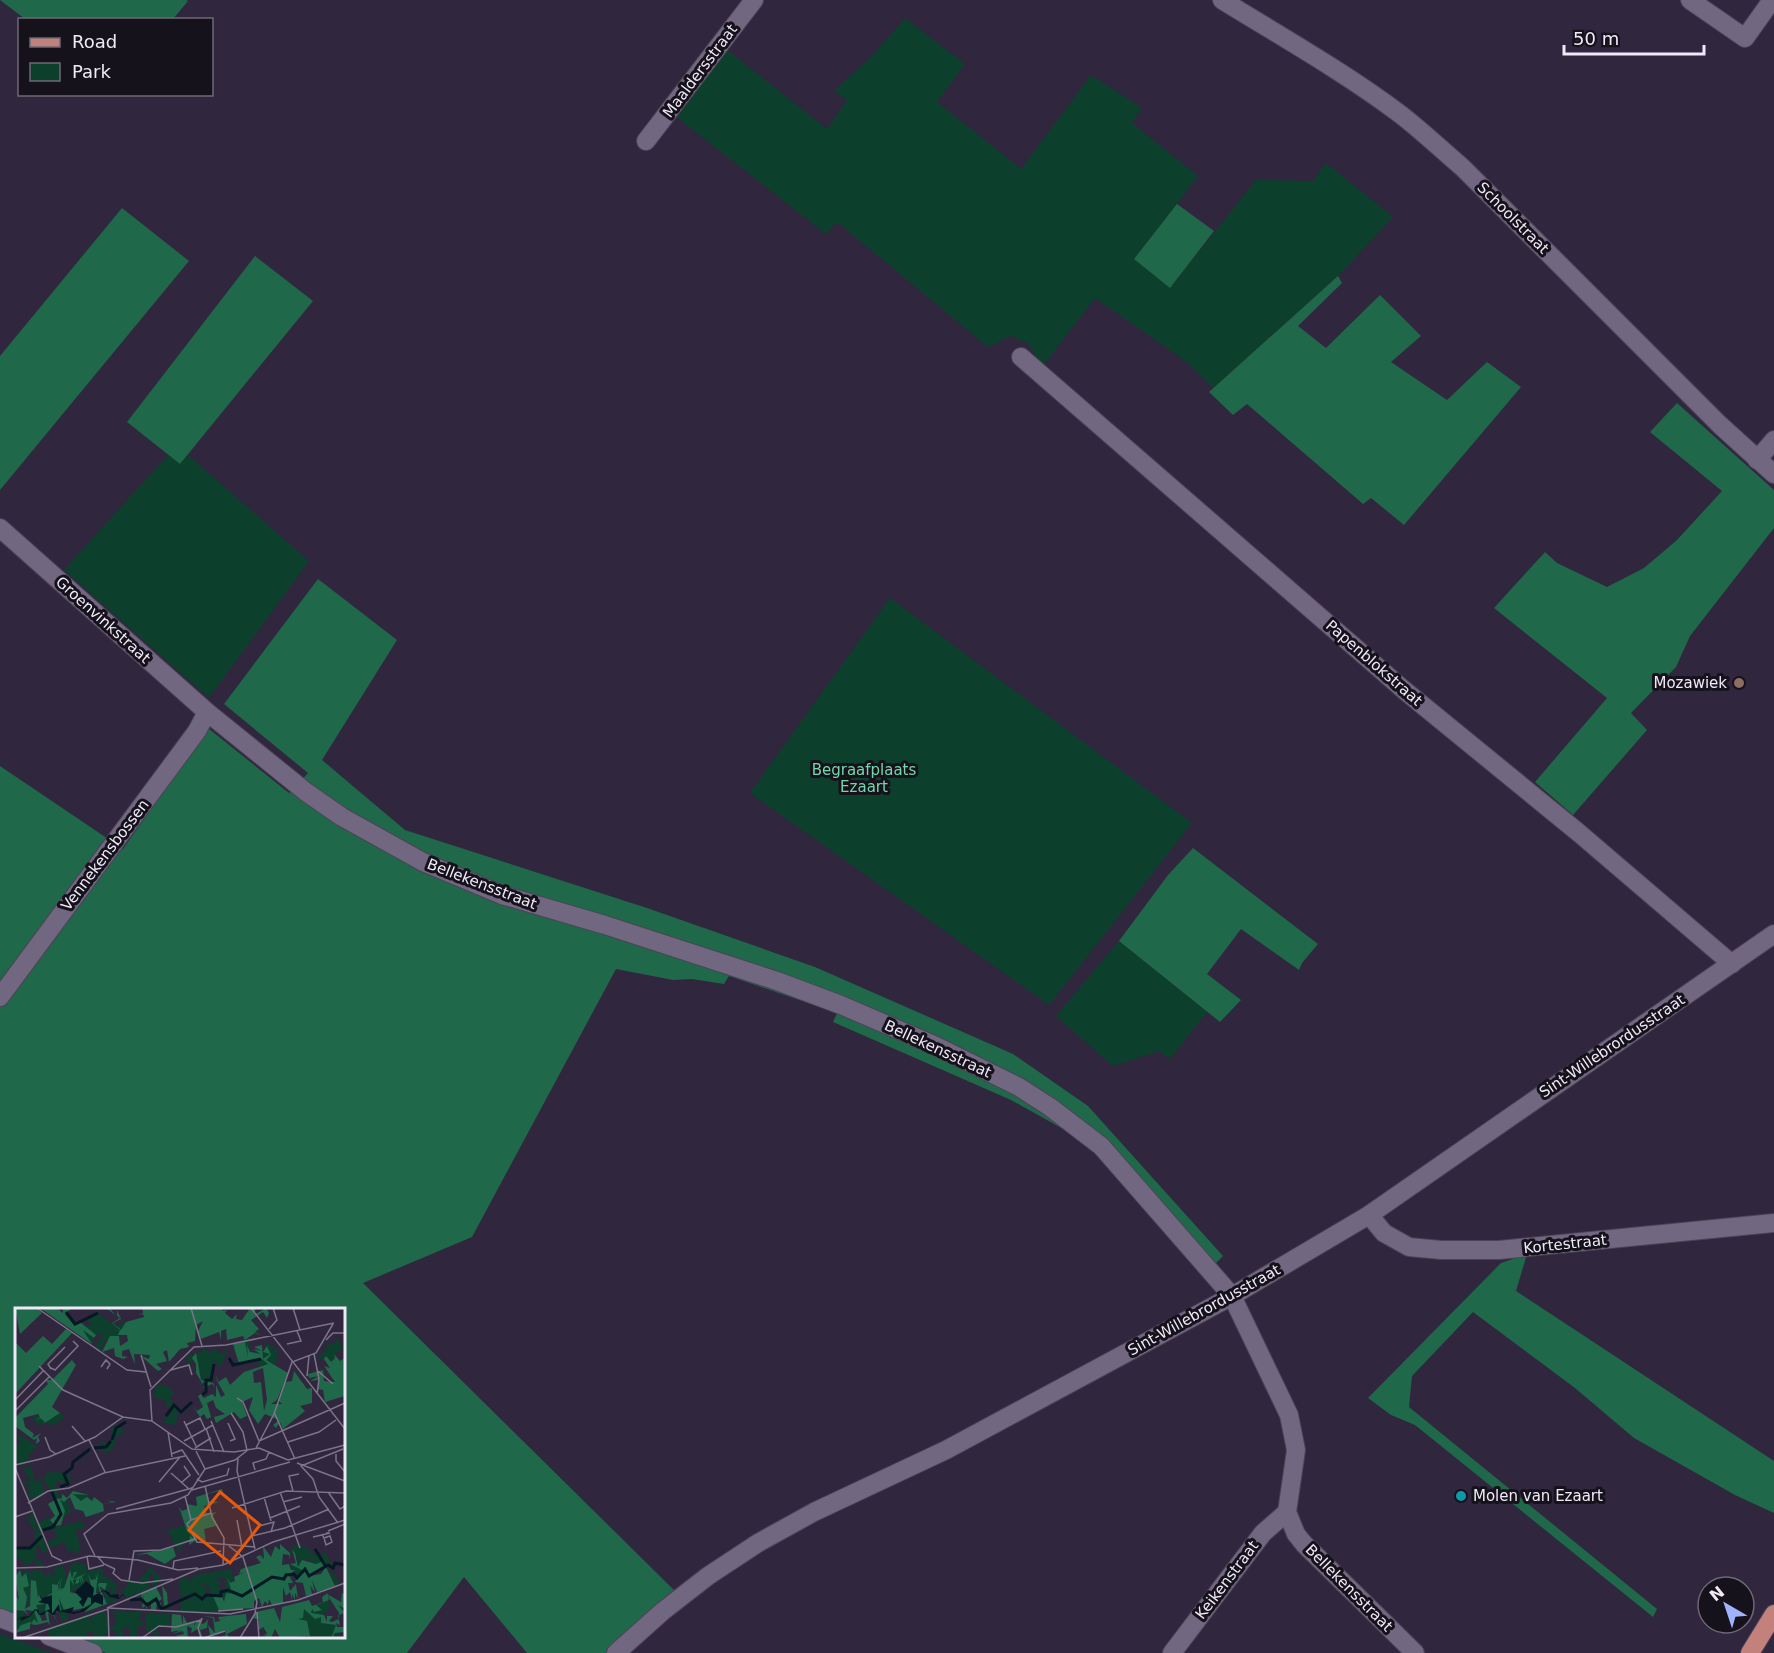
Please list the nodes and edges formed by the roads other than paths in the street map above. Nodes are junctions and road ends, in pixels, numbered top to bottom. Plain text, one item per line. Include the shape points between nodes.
1 (754, 0) edge
2 (1222, 0) edge
3 (1772, 0) edge
4 (1701, 3) edge
5 (646, 141) dead end
6 (1021, 357) dead end
7 (1774, 440) edge
8 (1757, 460) junction
9 (1774, 474) edge
10 (0, 528) edge
11 (207, 712) junction
12 (1774, 934) edge
13 (1732, 964) junction
14 (0, 997) edge
15 (1369, 1215) junction
16 (1774, 1223) edge
17 (1232, 1296) junction
18 (1287, 1512) junction
19 (1774, 1614) edge
20 (0, 1618) edge
21 (15, 1624) edge
22 (55, 1638) edge
23 (93, 1653) edge
24 (616, 1653) edge
25 (1172, 1653) edge
26 (1415, 1653) edge
27 (1750, 1653) edge

1 - 5 street, Maaldersstraat
2 - 8 street, Schoolstraat via 1402,115 1463,168
3 - 4 street via 1745,38
6 - 13 street, Papenblokstraat via 1404,690
7 - 8 street
8 - 9 street, Schoolstraat
10 - 11 street, Groenvinkstraat
11 - 14 street, Vennekensbossen via 197,731
11 - 17 street, Bellekensstraat via 306,792 423,862 502,895 605,925 841,1005 1019,1087 1101,1146
12 - 13 street, Sint-Willebrordusstraat
13 - 15 street, Sint-Willebrordusstraat
15 - 16 street, Kortestraat via 1384,1233 1409,1247 1441,1250 1499,1250
15 - 17 street, Sint-Willebrordusstraat
17 - 18 street, Bellekensstraat via 1290,1415 1296,1450
17 - 24 street, Sint-Willebrordusstraat via 946,1450 758,1543 699,1583
18 - 25 street, Keikenstraat via 1263,1533
18 - 26 street, Bellekensstraat via 1304,1544
19 - 27 main road
20 - 21 street
22 - 23 street

